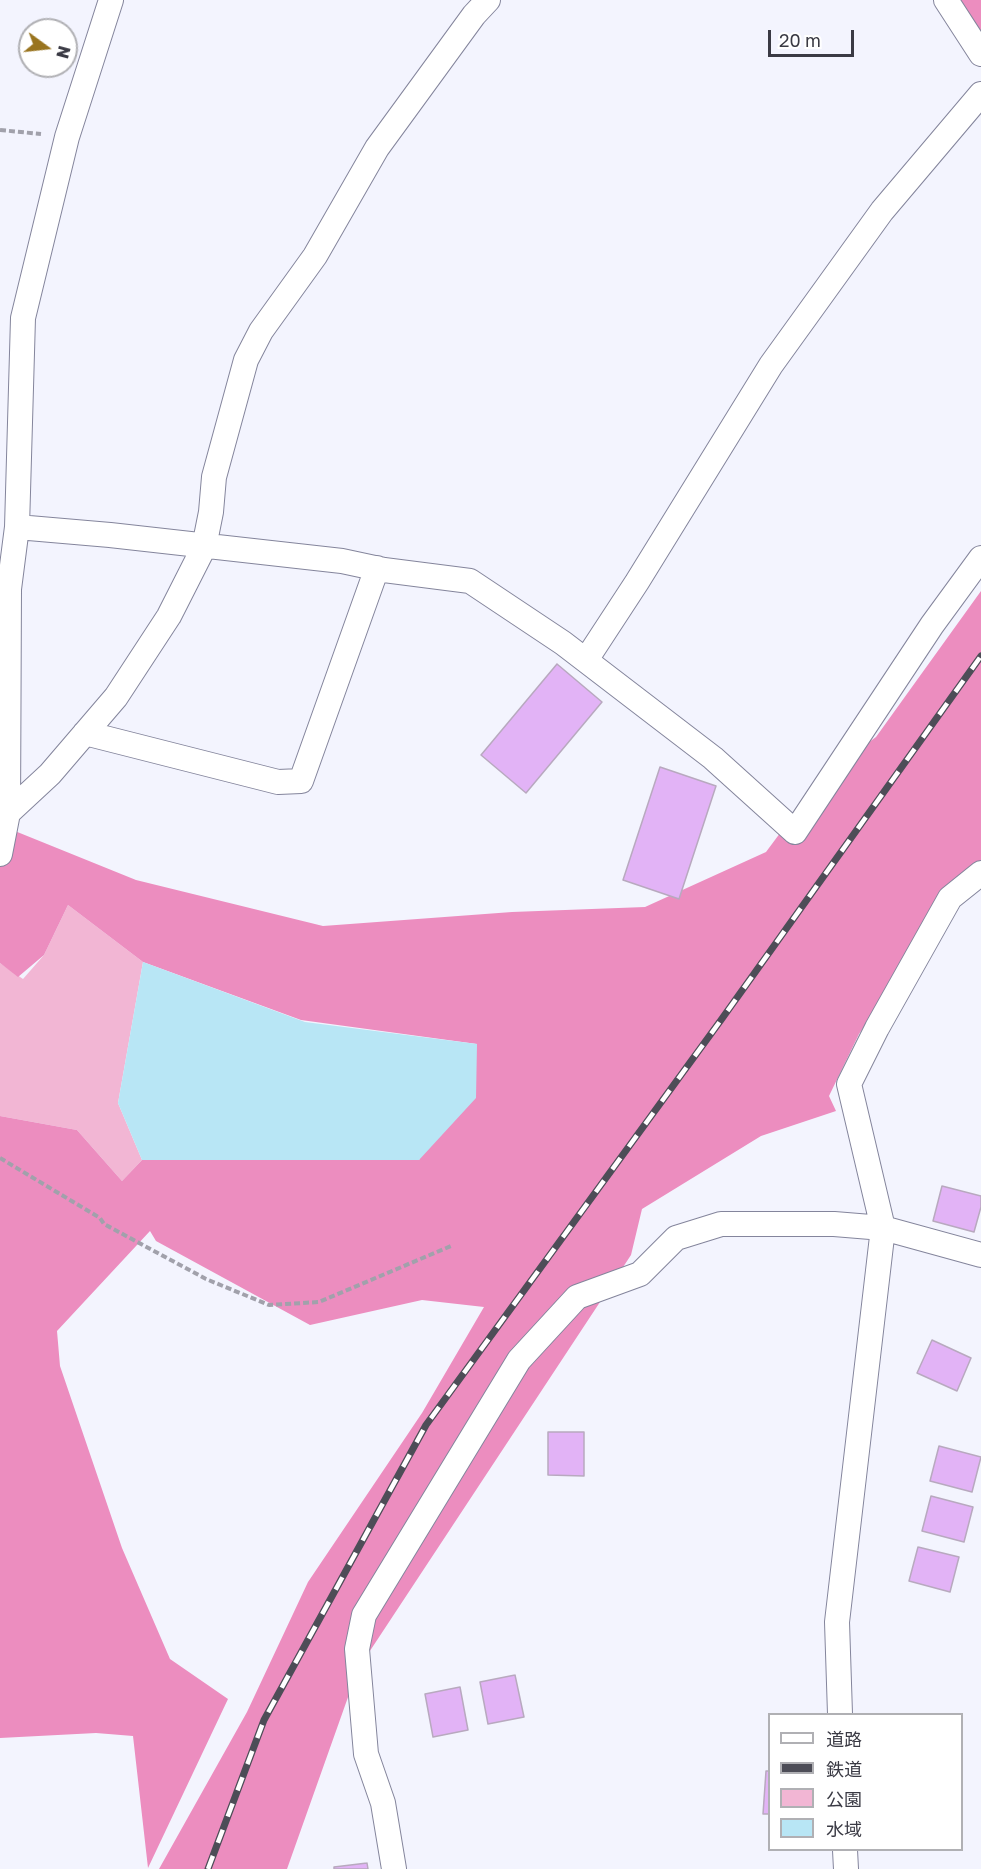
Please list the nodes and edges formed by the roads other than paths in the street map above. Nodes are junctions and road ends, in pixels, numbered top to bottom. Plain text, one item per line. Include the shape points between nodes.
1 (111, 0) edge
2 (488, 0) edge
3 (946, 0) edge
4 (981, 54) edge
5 (981, 94) edge
6 (17, 527) junction
7 (204, 547) junction
8 (981, 558) edge
9 (376, 568) junction
10 (586, 660) junction
11 (85, 734) junction
12 (8, 813) junction
13 (0, 854) edge
14 (981, 873) edge
15 (883, 1228) junction
16 (981, 1255) edge
17 (840, 1713) edge
18 (845, 1851) edge
19 (394, 1869) edge
20 (846, 1869) edge

1 - 6 street via 67,137 23,318
2 - 7 street via 377,148 315,256 261,331 246,360 214,477
3 - 4 street
5 - 10 street via 882,211 771,365
6 - 7 street
6 - 12 street via 9,589
7 - 9 street
7 - 11 street via 169,616 116,697
8 - 10 street via 795,832 713,758
9 - 10 street via 470,581
9 - 11 street via 301,781 278,782
11 - 12 street
12 - 13 street
14 - 15 street via 950,898 849,1084
15 - 16 street
15 - 17 street via 837,1622
15 - 19 street via 721,1224 676,1238 640,1274 578,1297 519,1360 364,1615 357,1649 366,1754 382,1803
18 - 20 street

